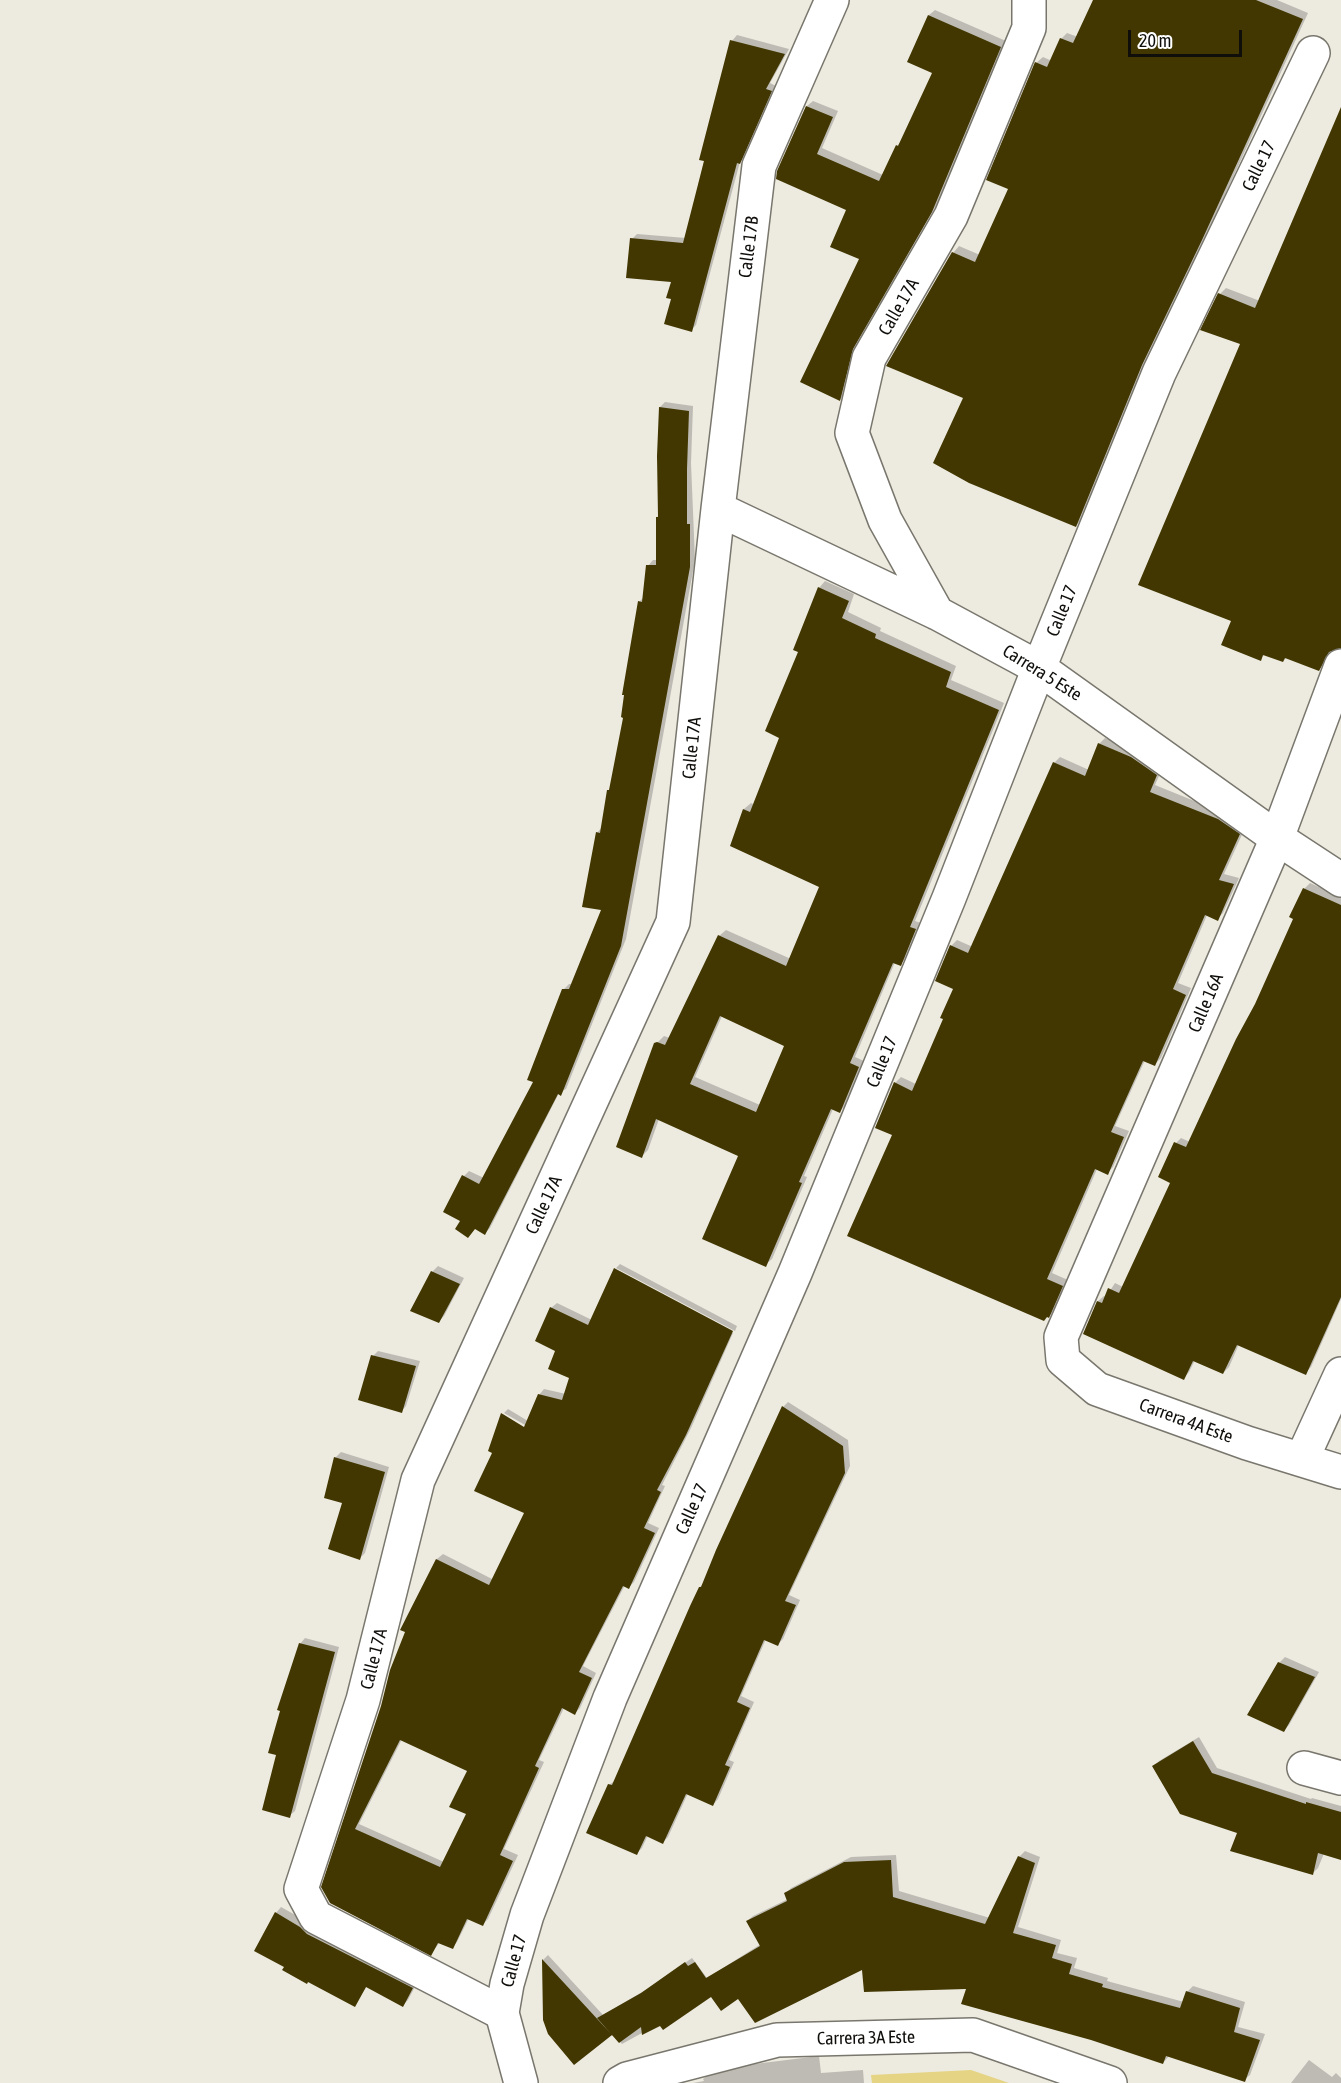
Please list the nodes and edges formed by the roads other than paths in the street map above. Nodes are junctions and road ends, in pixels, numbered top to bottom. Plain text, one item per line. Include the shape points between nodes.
1 (831, 0) edge
2 (1029, 0) edge
3 (1313, 53) dead end
4 (718, 508) junction
5 (937, 613) junction
6 (1341, 666) edge
7 (1039, 668) junction
8 (1277, 838) junction
9 (1341, 880) edge
10 (1061, 1337) joint
11 (1341, 1374) edge
12 (1302, 1460) junction
13 (1341, 1472) edge
14 (1304, 1768) dead end
15 (1341, 1779) edge
16 (502, 2013) junction
17 (521, 2083) edge
18 (620, 2083) edge
19 (1110, 2083) edge

1 - 4 street, Calle 17B via 759,166
2 - 5 street, Calle 17A via 1029,28 951,216 869,358 852,433 885,520
3 - 7 street, Calle 17 via 1159,373
4 - 5 street, Carrera 5 Este
4 - 16 street, Calle 17A via 673,922 418,1480 363,1700 301,1889 315,1917
5 - 7 street, Carrera 5 Este
6 - 8 street, Calle 16A
7 - 8 street, Carrera 5 Este
7 - 16 street, Calle 17 via 800,1262 610,1698 527,1915
8 - 9 street, Carrera 5 Este
8 - 10 street, Calle 16A
10 - 12 street, Carrera 4A Este via 1063,1359 1097,1389
11 - 12 street
12 - 13 street, Carrera 4A Este
14 - 15 street
16 - 17 street, Calle 17
18 - 19 street, Carrera 3A Este via 777,2040 973,2036

